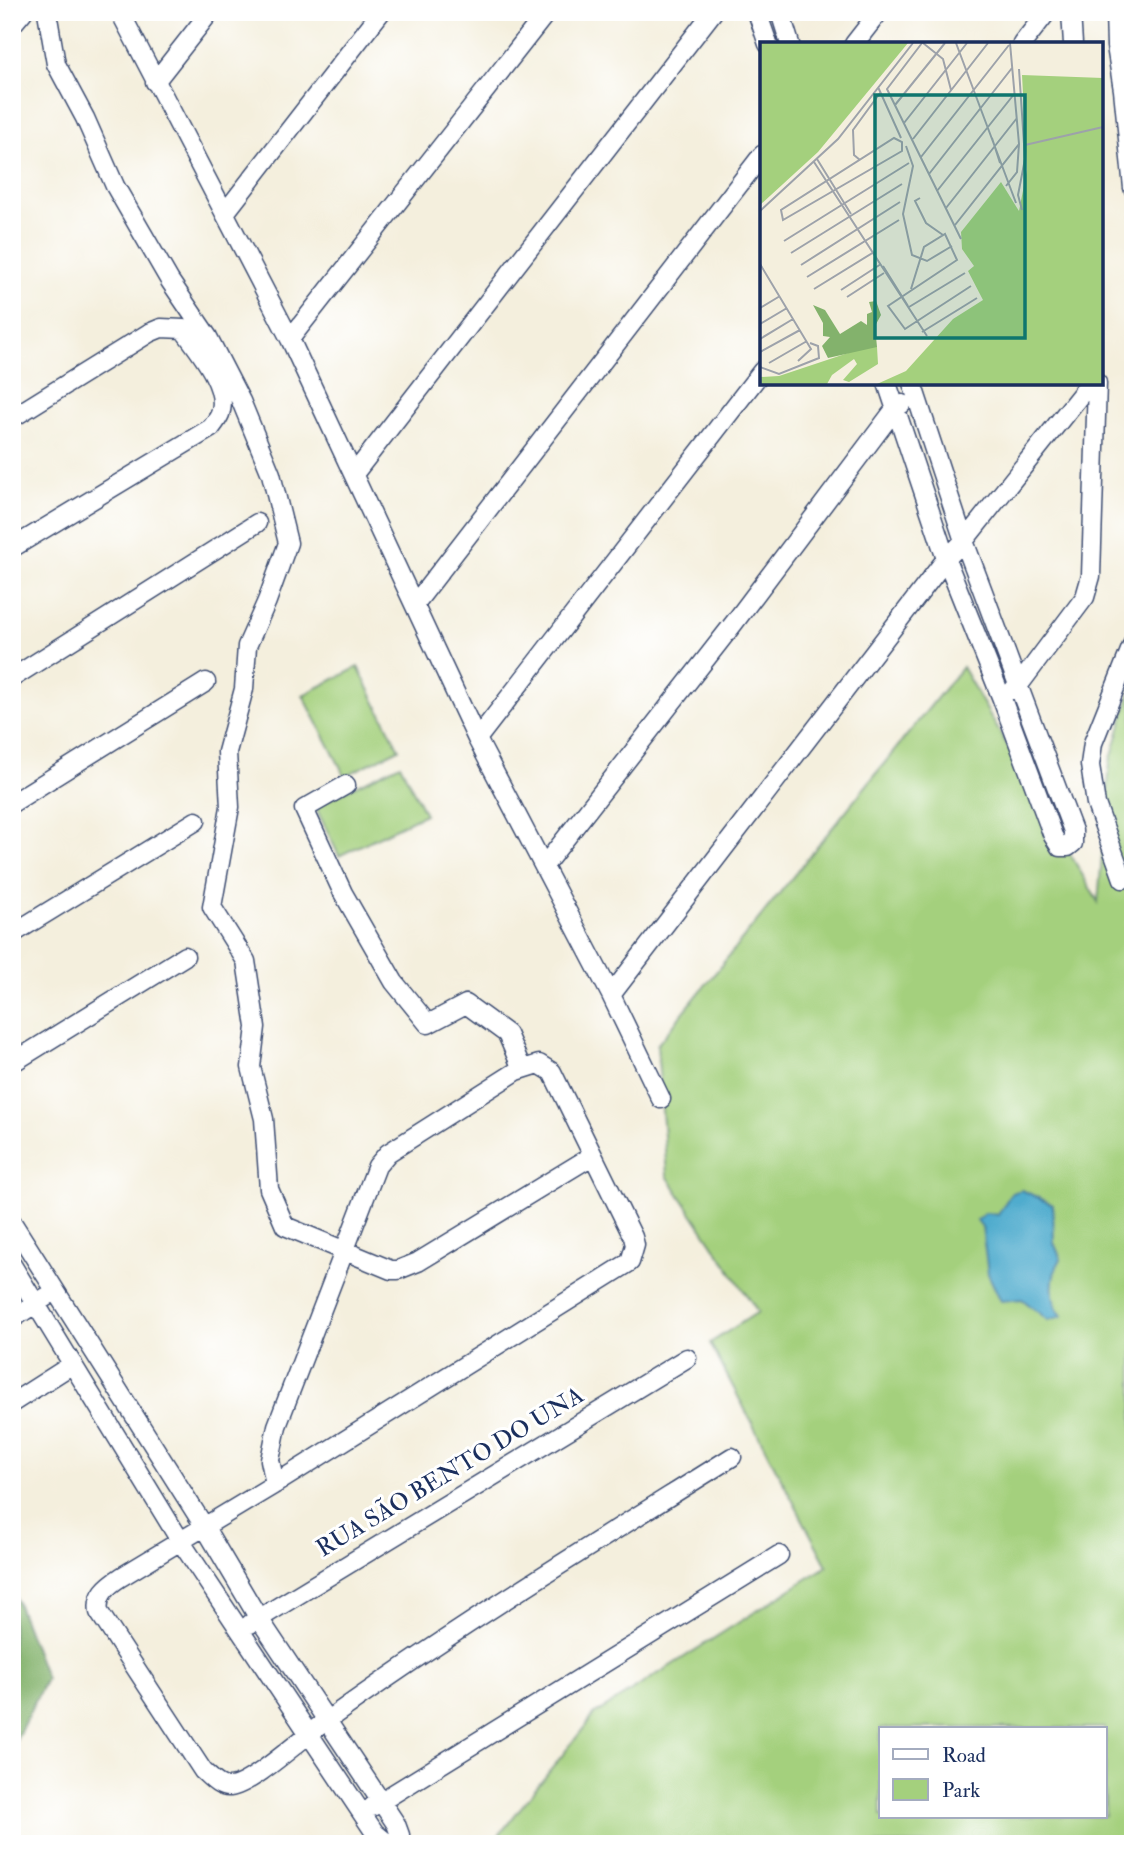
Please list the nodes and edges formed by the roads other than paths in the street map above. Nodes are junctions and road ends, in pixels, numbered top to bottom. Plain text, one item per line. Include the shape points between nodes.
1 (23, 12) edge
2 (47, 12) edge
3 (120, 12) edge
4 (210, 12) edge
5 (381, 12) edge
6 (547, 12) edge
7 (713, 12) edge
8 (757, 12) edge
9 (780, 12) edge
10 (879, 12) edge
11 (1047, 12) edge
12 (1071, 12) edge
13 (1115, 12) edge
14 (12, 25) edge
15 (767, 42) edge
16 (789, 42) edge
17 (856, 42) edge
18 (1024, 42) edge
19 (1073, 42) edge
20 (155, 82) junction
21 (760, 158) edge
22 (1133, 188) edge
23 (225, 213) junction
24 (290, 340) junction
25 (760, 374) edge
26 (888, 385) edge
27 (1088, 385) edge
28 (1097, 385) edge
29 (917, 386) edge
30 (895, 409) junction
31 (12, 418) edge
32 (354, 474) junction
33 (257, 523) dead end
34 (964, 541) junction
35 (12, 548) edge
36 (946, 559) junction
37 (415, 604) junction
38 (1133, 643) edge
39 (12, 678) edge
40 (206, 682) dead end
41 (1019, 685) junction
42 (1002, 699) junction
43 (477, 738) junction
44 (346, 785) dead end
45 (12, 803) edge
46 (195, 821) dead end
47 (544, 866) junction
48 (1123, 879) dead end
49 (12, 934) edge
50 (186, 957) dead end
51 (611, 995) junction
52 (12, 1063) edge
53 (522, 1069) junction
54 (661, 1099) dead end
55 (592, 1156) junction
56 (12, 1222) edge
57 (344, 1250) junction
58 (12, 1265) edge
59 (55, 1291) junction
60 (37, 1304) junction
61 (12, 1319) edge
62 (687, 1359) dead end
63 (73, 1364) junction
64 (12, 1403) edge
65 (732, 1457) dead end
66 (275, 1484) junction
67 (204, 1526) junction
68 (180, 1542) junction
69 (779, 1555) dead end
70 (258, 1617) junction
71 (241, 1630) junction
72 (326, 1720) junction
73 (308, 1734) junction
74 (380, 1801) junction
75 (364, 1814) junction

1 - 14 street
2 - 57 street via 56,64 115,186 208,337 241,401 271,474 288,543 247,646 244,689 227,752 230,807 212,907 246,961 256,1027 251,1067 264,1119 269,1189 285,1226
3 - 20 street
4 - 20 street
5 - 23 street
6 - 24 street
7 - 32 street
8 - 15 street
9 - 16 street
10 - 17 street
11 - 18 street
12 - 19 street
13 - 22 street
20 - 23 street
21 - 37 street
23 - 24 street
24 - 32 street
25 - 43 street
26 - 30 street
27 - 34 street
28 - 41 street via 1088,588
29 - 30 street
29 - 34 street
30 - 36 street
30 - 47 street
31 - 35 street via 161,328 183,329 221,395 220,415 211,428
32 - 37 street
33 - 39 street
34 - 36 street
34 - 41 street
36 - 42 street
36 - 51 street
37 - 43 street
38 - 48 street via 1093,743 1090,765 1096,804
40 - 45 street
41 - 42 street
41 - 42 street via 1073,831 1073,843 1068,846 1060,846 1053,836
43 - 47 street
44 - 53 street via 304,809 342,893 394,982 428,1024 466,1004 507,1034
46 - 49 street
47 - 51 street
50 - 52 street
51 - 54 street
53 - 55 street via 539,1064 552,1072
53 - 57 street via 388,1153 377,1166
55 - 57 street via 407,1267 391,1270
55 - 66 street via 633,1237 630,1262
56 - 59 street
57 - 66 street via 277,1426 271,1460
58 - 60 street
59 - 60 street
59 - 67 street
60 - 61 street
60 - 63 street
62 - 70 street, RUA SÃO BENTO DO UNA
63 - 64 street
63 - 68 street
65 - 72 street
66 - 67 street
67 - 68 street
67 - 70 street
68 - 71 street
68 - 73 street via 110,1584 97,1604 203,1771 231,1787 251,1778
69 - 74 street
70 - 71 street, RUA SÃO BENTO DO UNA
70 - 72 street
71 - 73 street
72 - 73 street
72 - 74 street
73 - 75 street
74 - 75 street
74 - 75 street via 399,1830 396,1841 380,1838

